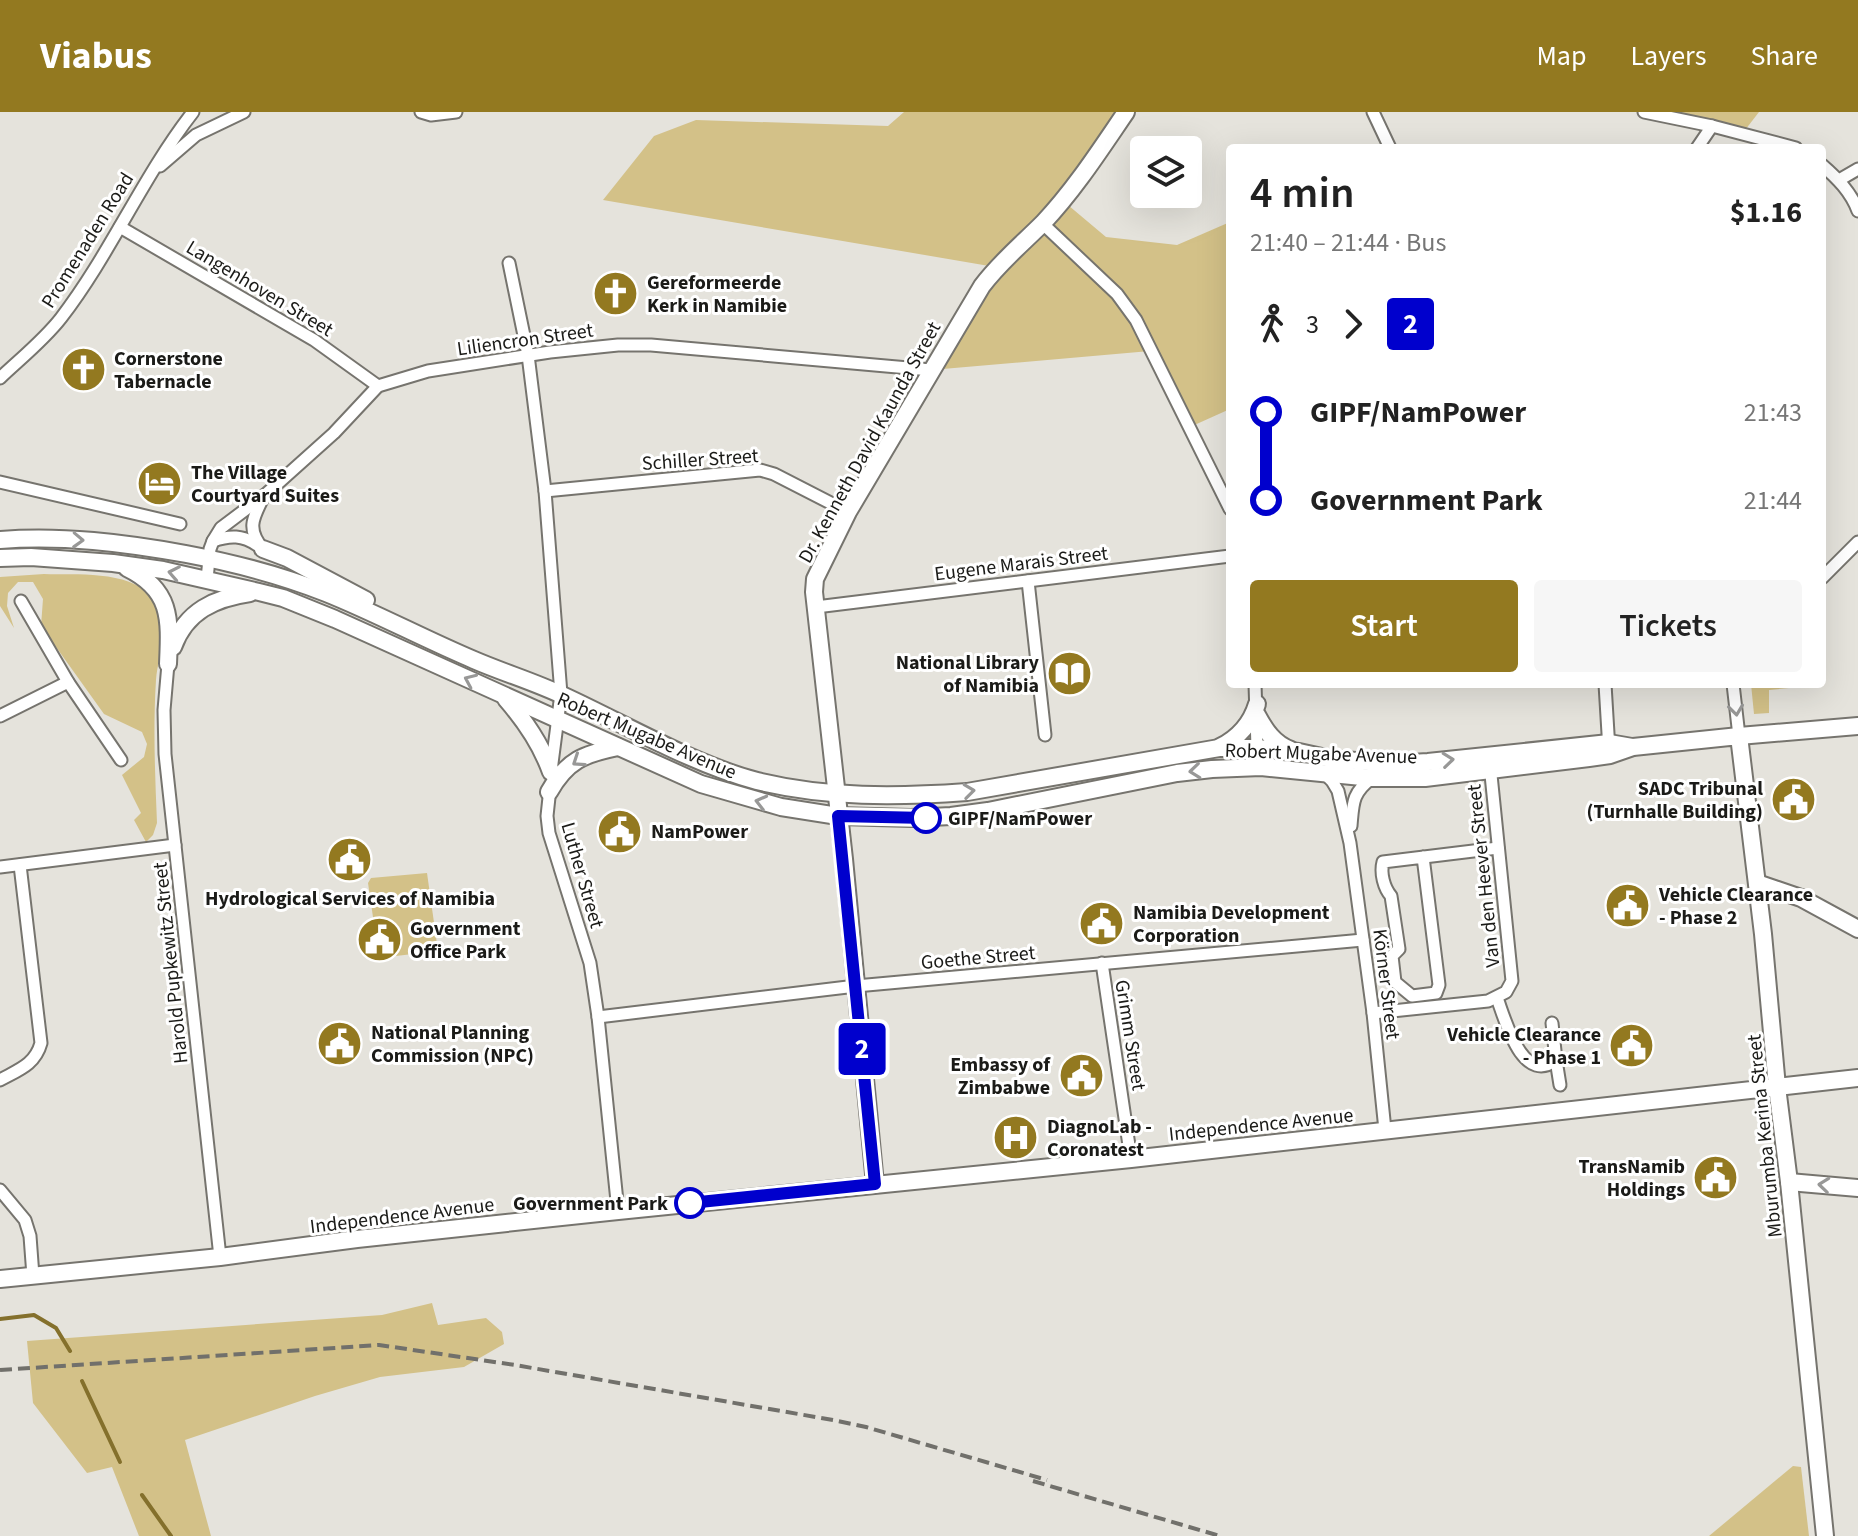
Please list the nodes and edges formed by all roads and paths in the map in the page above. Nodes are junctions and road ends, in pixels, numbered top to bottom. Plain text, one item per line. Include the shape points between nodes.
1 (193, 112) edge
2 (244, 112) edge
3 (421, 112) edge
4 (456, 112) edge
5 (1126, 112) edge
6 (1373, 112) edge
7 (1644, 112) edge
8 (1712, 126) junction
9 (1388, 144) edge
10 (1700, 144) edge
11 (1781, 144) edge
12 (1826, 169) edge
13 (1858, 169) edge
14 (150, 174) junction
15 (1839, 180) junction
16 (1858, 211) edge
17 (1042, 223) junction
18 (120, 227) junction
19 (509, 263) dead end
20 (528, 355) junction
21 (931, 370) junction
22 (0, 378) edge
23 (378, 386) junction
24 (0, 482) edge
25 (545, 491) junction
26 (266, 494) junction
27 (1226, 501) edge
28 (848, 512) junction
29 (180, 524) dead end
30 (2, 539) edge
31 (213, 541) junction
32 (1858, 542) edge
33 (263, 549) junction
34 (1226, 556) edge
35 (0, 558) edge
36 (209, 559) junction
37 (113, 563) junction
38 (1826, 574) edge
39 (207, 579) junction
40 (1028, 581) junction
41 (259, 592) junction
42 (21, 601) dead end
43 (816, 607) junction
44 (475, 661) junction
45 (168, 664) junction
46 (68, 682) junction
47 (1255, 688) edge
48 (1605, 688) edge
49 (1733, 688) edge
50 (501, 694) junction
51 (561, 694) junction
52 (1257, 710) junction
53 (0, 716) edge
54 (558, 720) junction
55 (1858, 726) edge
56 (1045, 735) dead end
57 (1739, 736) junction
58 (618, 747) junction
59 (1219, 748) junction
60 (1257, 748) junction
61 (1609, 749) junction
62 (1299, 752) junction
63 (121, 760) dead end
64 (1490, 764) junction
65 (1281, 768) junction
66 (551, 772) junction
67 (1323, 772) junction
68 (1372, 778) junction
69 (549, 792) junction
70 (836, 795) junction
71 (838, 816) junction
72 (1350, 843) junction
73 (175, 845) junction
74 (1498, 848) junction
75 (1423, 857) junction
76 (20, 865) junction
77 (0, 867) edge
78 (1757, 883) junction
79 (1858, 929) edge
80 (1363, 940) junction
81 (1102, 963) junction
82 (856, 986) junction
83 (1502, 995) junction
84 (1373, 1013) junction
85 (598, 1017) junction
86 (1552, 1023) dead end
87 (1556, 1060) junction
88 (1858, 1078) edge
89 (0, 1080) edge
90 (1560, 1085) dead end
91 (1777, 1087) junction
92 (1385, 1130) junction
93 (1131, 1159) junction
94 (1789, 1182) junction
95 (875, 1184) junction
96 (1858, 1188) edge
97 (0, 1190) edge
98 (618, 1211) junction
99 (220, 1257) junction
100 (33, 1276) junction
101 (0, 1279) edge
102 (1825, 1535) edge

1 - 14 street, Promenaden Road
2 - 14 street via 196,135
3 - 4 street
5 - 17 main road, Dr. Kenneth David Kaunda Street
6 - 9 street
7 - 8 street
8 - 10 street
8 - 11 street
12 - 15 street
13 - 15 street
14 - 18 street, Promenaden Road
15 - 16 street
17 - 21 main road, Dr. Kenneth David Kaunda Street via 995,267
17 - 27 street via 1117,294 1136,320
18 - 22 street, Promenaden Road via 60,320
18 - 23 street, Langenhoven Street via 314,340
19 - 20 street, Luther Street
20 - 21 street, Liliencron Street via 651,345
20 - 23 street, Liliencron Street via 428,371
20 - 25 street, Luther Street
21 - 28 main road, Dr. Kenneth David Kaunda Street
23 - 26 street
24 - 29 street
25 - 28 street, Schiller Street via 760,470
25 - 51 street, Luther Street
26 - 31 street via 221,528
26 - 33 street via 252,530
28 - 43 main road, Dr. Kenneth David Kaunda Street via 815,579
30 -> 36 main road, Robert Mugabe Avenue via 93,540
31 - 33 street via 239,537
31 - 36 street
32 - 38 street
33 - 44 main road via 461,645
34 - 40 street, Eugene Marais Street
35 - 37 main road, Robert Mugabe Avenue
36 - 39 street
36 - 44 main road, Robert Mugabe Avenue via 327,593
39 -> 37 main road, Robert Mugabe Avenue
37 - 45 main road via 147,580 161,594 167,610
39 - 41 main road, Robert Mugabe Avenue
40 - 43 street, Eugene Marais Street
40 - 56 street
41 - 45 main road via 203,608 179,632
50 -> 41 main road, Robert Mugabe Avenue via 335,619
42 - 46 street
43 - 70 main road, Dr. Kenneth David Kaunda Street
44 - 51 main road, Robert Mugabe Avenue
45 - 73 street, Harold Pupkewitz Street via 165,740
46 - 53 street
46 - 63 street
47 - 52 street
48 - 61 street
49 -> 57 street
50 - 54 main road, Robert Mugabe Avenue
50 - 66 main road via 529,727
51 - 54 street, Luther Street
51 - 70 main road, Robert Mugabe Avenue via 726,770
52 - 59 main road
52 - 60 street
52 - 62 main road via 1263,727 1281,746
54 - 58 main road, Robert Mugabe Avenue
54 - 66 street, Luther Street
55 - 57 main road, Robert Mugabe Avenue
57 - 61 main road, Robert Mugabe Avenue
57 - 78 main road, Mburumba Kerina Street
58 -> 69 main road via 588,753 570,765
71 -> 58 main road, Robert Mugabe Avenue via 726,792
59 - 60 main road, Robert Mugabe Avenue
70 -> 59 main road, Robert Mugabe Avenue via 967,792
60 - 62 main road, Robert Mugabe Avenue
60 - 65 street via 1267,763
61 - 64 main road, Robert Mugabe Avenue
62 -> 64 main road, Robert Mugabe Avenue via 1394,764
64 - 68 main road, Robert Mugabe Avenue via 1425,778
64 - 74 street, Van den Heever Street
65 - 67 main road, Robert Mugabe Avenue
65 -> 71 main road, Robert Mugabe Avenue via 1177,773 951,816
66 - 69 street, Luther Street
67 - 68 main road, Robert Mugabe Avenue
67 - 72 street, Körner Street via 1338,791
68 - 72 street, Körner Street via 1355,794
69 - 85 street, Luther Street via 549,833 590,963
70 - 71 main road, Dr. Kenneth David Kaunda Street
71 - 82 main road, Dr. Kenneth David Kaunda Street
72 - 80 street, Körner Street
73 - 76 street
73 - 99 street, Harold Pupkewitz Street
74 - 75 street
74 - 83 street, Van den Heever Street via 1512,981
75 - 75 street via 1439,985 1436,993 1412,996 1395,982 1392,956 1399,949 1382,866
76 - 77 street
76 - 89 street via 41,1043 31,1063
78 - 79 main road via 1801,898
78 - 91 main road, Mburumba Kerina Street
80 - 81 street, Goethe Street
80 - 84 street, Körner Street
81 - 82 street, Goethe Street
81 - 93 street, Grimm Street
82 - 85 street, Goethe Street
82 - 95 main road, Dr. Kenneth David Kaunda Street
83 - 84 street via 1488,1001
83 - 87 street via 1514,1043 1528,1062 1537,1066
84 - 92 street, Körner Street
85 - 98 street, Luther Street
86 - 87 street
87 - 90 street
88 - 91 main road, Independence Avenue
91 - 92 main road, Independence Avenue
91 - 94 main road, Mburumba Kerina Street
92 - 93 main road, Independence Avenue
93 - 95 main road, Independence Avenue
96 -> 94 main road
94 - 102 main road, Mburumba Kerina Street
95 - 98 main road, Independence Avenue
97 - 100 street via 25,1220
98 - 99 main road, Independence Avenue
99 - 100 main road, Independence Avenue
100 - 101 main road, Independence Avenue

